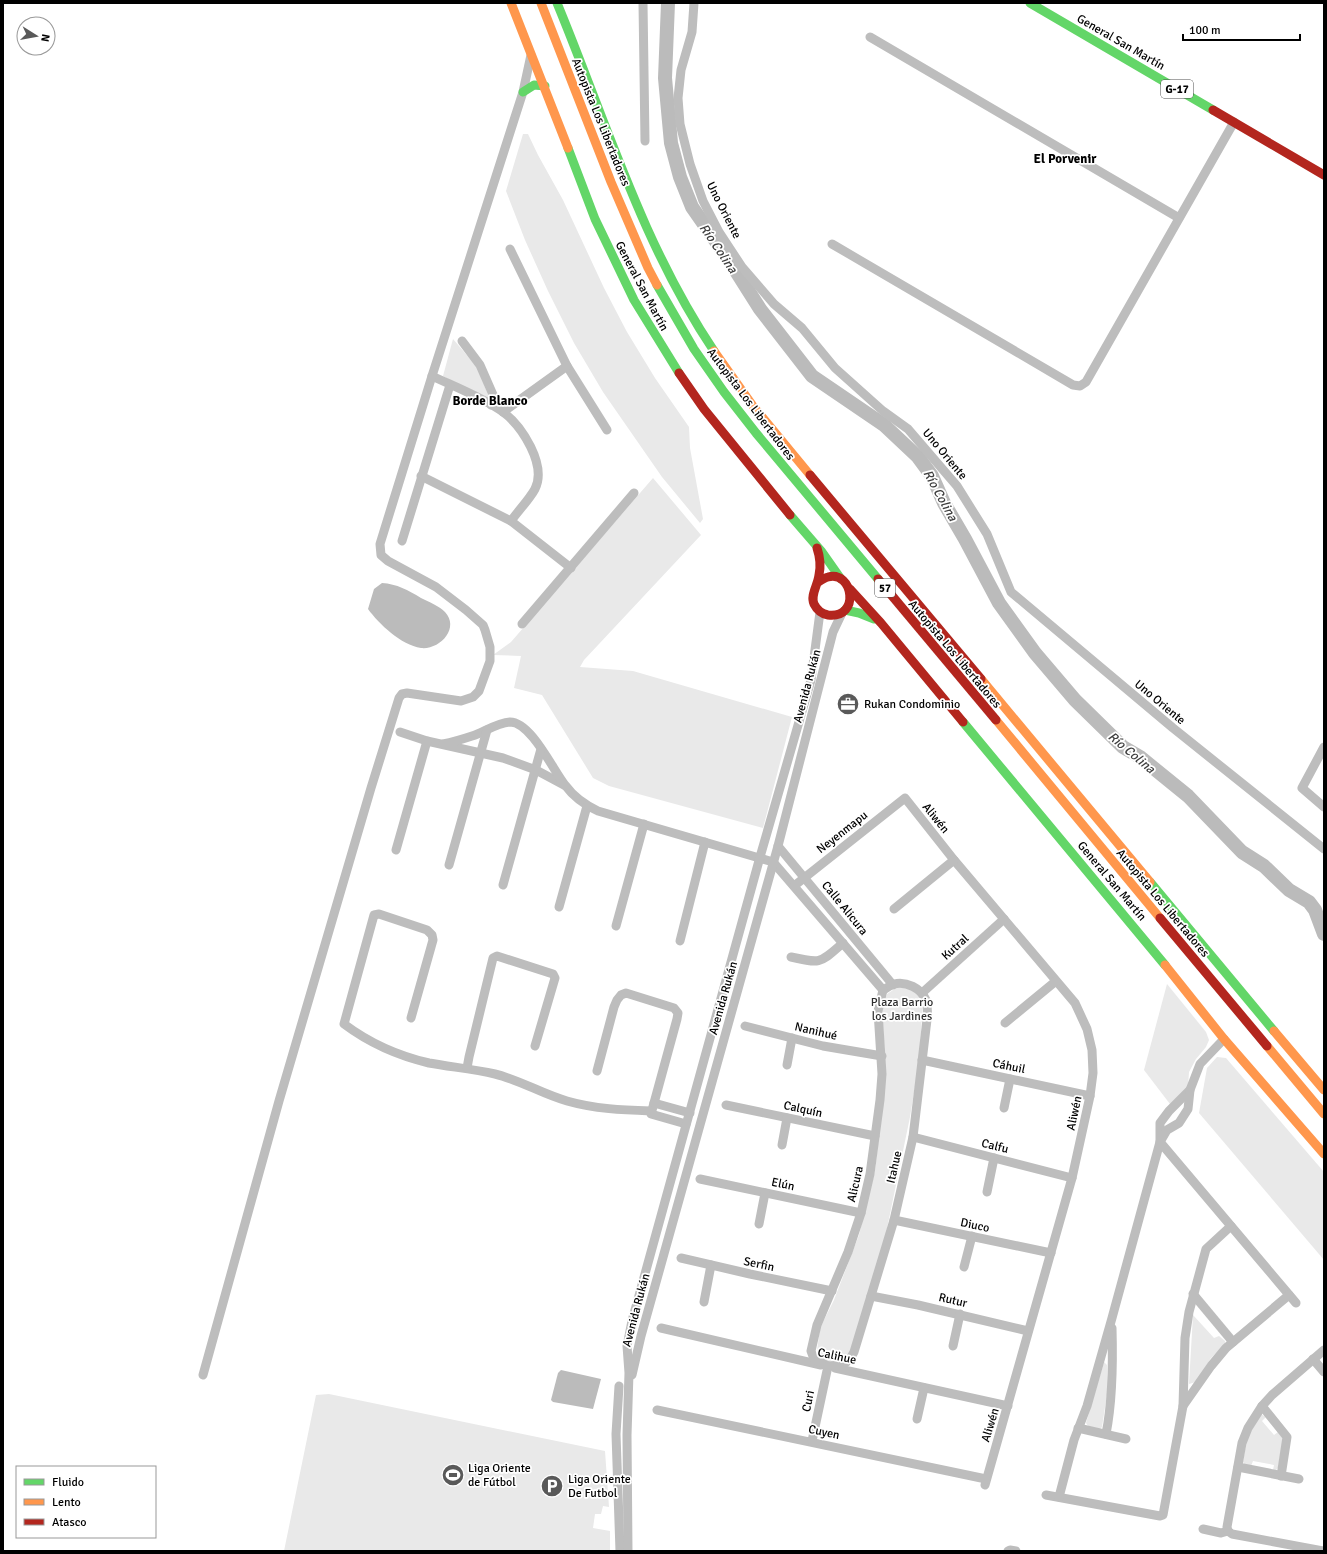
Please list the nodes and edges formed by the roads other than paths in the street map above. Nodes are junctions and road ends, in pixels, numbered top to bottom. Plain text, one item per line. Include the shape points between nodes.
1 (512, 3) edge
2 (540, 3) edge
3 (557, 3) edge
4 (642, 3) edge
5 (694, 3) edge
6 (1030, 3) edge
7 (870, 37) dead end
8 (532, 53) junction
9 (545, 86) junction
10 (523, 92) junction
11 (1234, 122) junction
12 (645, 141) dead end
13 (1324, 175) edge
14 (1179, 218) junction
15 (832, 244) dead end
16 (510, 249) dead end
17 (462, 341) dead end
18 (567, 366) junction
19 (432, 376) junction
20 (450, 384) junction
21 (492, 405) junction
22 (503, 412) junction
23 (607, 430) dead end
24 (421, 476) junction
25 (634, 493) dead end
26 (511, 521) junction
27 (402, 541) dead end
28 (815, 545) junction
29 (571, 568) junction
30 (841, 579) junction
31 (817, 583) junction
32 (850, 590) junction
33 (820, 612) junction
34 (843, 612) junction
35 (881, 623) junction
36 (522, 624) dead end
37 (487, 730) junction
38 (400, 732) dead end
39 (794, 740) junction
40 (427, 741) junction
41 (805, 742) junction
42 (443, 744) junction
43 (1324, 747) edge
44 (541, 749) junction
45 (481, 752) junction
46 (536, 770) junction
47 (565, 786) junction
48 (905, 798) joint
49 (587, 806) junction
50 (1324, 807) edge
51 (644, 824) junction
52 (705, 842) junction
53 (778, 846) junction
54 (1324, 849) edge
55 (396, 850) dead end
56 (760, 857) junction
57 (954, 860) junction
58 (773, 862) junction
59 (449, 865) dead end
60 (804, 878) junction
61 (503, 884) dead end
62 (794, 886) junction
63 (559, 907) dead end
64 (894, 909) dead end
65 (1004, 919) junction
66 (616, 926) dead end
67 (680, 941) dead end
68 (843, 943) junction
69 (791, 957) dead end
70 (1056, 982) junction
71 (893, 985) junction
72 (883, 990) junction
73 (922, 993) junction
74 (716, 1017) junction
75 (411, 1018) dead end
76 (729, 1021) junction
77 (1006, 1023) dead end
78 (745, 1026) dead end
79 (792, 1038) junction
80 (1224, 1039) junction
81 (535, 1046) dead end
82 (882, 1056) junction
83 (922, 1060) junction
84 (787, 1065) dead end
85 (467, 1068) junction
86 (596, 1071) dead end
87 (1010, 1079) junction
88 (1190, 1090) junction
89 (1324, 1090) edge
90 (1090, 1096) junction
91 (726, 1105) dead end
92 (1004, 1108) dead end
93 (652, 1110) junction
94 (1169, 1111) junction
95 (690, 1113) junction
96 (1324, 1114) edge
97 (788, 1118) junction
98 (1179, 1122) junction
99 (686, 1124) junction
100 (875, 1136) junction
101 (913, 1137) junction
102 (1160, 1142) junction
103 (782, 1145) dead end
104 (1324, 1154) edge
105 (994, 1158) junction
106 (672, 1176) junction
107 (1072, 1178) junction
108 (685, 1179) junction
109 (700, 1179) dead end
110 (987, 1192) dead end
111 (765, 1193) junction
112 (861, 1213) junction
113 (894, 1220) junction
114 (759, 1224) dead end
115 (1230, 1226) junction
116 (972, 1236) junction
117 (1051, 1253) junction
118 (681, 1258) dead end
119 (711, 1265) junction
120 (964, 1267) dead end
121 (832, 1291) junction
122 (1193, 1294) junction
123 (1289, 1295) junction
124 (871, 1296) junction
125 (704, 1302) dead end
126 (1296, 1303) dead end
127 (960, 1314) junction
128 (1112, 1318) junction
129 (661, 1328) dead end
130 (1028, 1331) junction
131 (1233, 1342) junction
132 (953, 1346) dead end
133 (1324, 1350) edge
134 (1313, 1359) junction
135 (828, 1366) junction
136 (1324, 1372) edge
137 (203, 1375) dead end
138 (619, 1386) dead end
139 (924, 1388) junction
140 (629, 1391) junction
141 (1008, 1406) junction
142 (1183, 1406) junction
143 (1262, 1406) junction
144 (657, 1410) dead end
145 (916, 1419) dead end
146 (1078, 1428) junction
147 (1106, 1434) junction
148 (1126, 1439) dead end
149 (812, 1441) junction
150 (1238, 1467) junction
151 (1281, 1476) junction
152 (1299, 1479) dead end
153 (985, 1482) joint
154 (1046, 1495) dead end
155 (1059, 1497) junction
156 (1203, 1529) dead end
157 (1228, 1531) junction
158 (620, 1551) edge
159 (628, 1551) edge
160 (1008, 1551) edge
161 (1016, 1551) edge
162 (1323, 1551) edge

1 - 8 main road, General San Martín
2 - 96 main road, Autopista Los Libertadores / 57 via 648,268 680,326 713,376 756,433
3 - 89 main road, Autopista Los Libertadores / 57 via 648,232 685,305 723,364 769,426
4 - 12 street
5 - 54 street, Uno Oriente via 692,32 681,70 678,98 680,124 703,201 742,267 774,304 802,328 835,368 882,411 908,429 957,486 987,534 1011,592 1173,728
6 - 11 main road, General San Martín / G-17
7 - 14 street
8 - 9 main road, General San Martín
8 - 10 street
9 - 10 main road via 534,85
9 - 28 main road, General San Martín via 595,220 620,274 647,323 709,415
10 - 19 street
11 - 13 main road, General San Martín / G-17
11 - 14 street
14 - 15 street via 1086,382 1078,386
16 - 18 street
17 - 21 street via 480,365 494,397
18 - 22 street
18 - 23 street
19 - 20 street
19 - 137 street via 380,544 381,555 388,562 436,587 483,625 489,640 490,661 479,691 469,699 461,701 407,693 399,698 281,1094
20 - 21 street
20 - 24 street
21 - 22 street
22 - 26 street via 518,426 535,456 539,473 535,489
24 - 26 street
24 - 27 street
25 - 29 street
26 - 29 street
28 - 30 main road, General San Martín
28 - 31 main road, General San Martín via 820,561
29 - 36 street
30 - 31 main road via 831,577
30 - 32 main road
31 - 33 main road via 812,598
32 - 34 main road via 850,603
32 - 35 main road, General San Martín
33 - 34 main road via 833,616
33 - 39 street, Avenida Rukán via 811,680
34 - 35 main road, General San Martín via 866,615
34 - 41 street, Avenida Rukán via 833,632
35 - 80 main road, General San Martín via 1140,933
37 - 42 street
37 - 44 street via 513,722 530,735
37 - 45 street
38 - 40 street
39 - 41 street
39 - 56 street, Avenida Rukán
40 - 42 street
40 - 55 street
41 - 53 street, Avenida Rukán
42 - 45 street
43 - 50 street via 1302,788
44 - 46 street
44 - 47 street
45 - 46 street
45 - 59 street
46 - 47 street
46 - 61 street
47 - 49 street
48 - 57 street, Aliwén
48 - 60 street, Neyenmapu
49 - 51 street
49 - 63 street
51 - 52 street
51 - 66 street
52 - 56 street
52 - 67 street
53 - 58 street, Avenida Rukán
53 - 60 street, Calle Alicura
56 - 58 street
56 - 74 street, Avenida Rukán
57 - 64 street
57 - 65 street, Aliwén
58 - 62 street, Calle Alicura
58 - 76 street, Avenida Rukán
60 - 62 street, Neyenmapu
60 - 71 street, Calle Alicura
62 - 68 street, Calle Alicura
65 - 70 street, Aliwén
65 - 73 street, Kutral
68 - 69 street via 822,960 811,962
68 - 72 street, Calle Alicura
70 - 77 street
70 - 90 street, Aliwén via 1075,1003 1087,1029 1093,1062
71 - 72 street
71 - 73 street via 914,986
72 - 82 street, Alicura via 878,1010
73 - 83 street, Itahue via 928,1011
74 - 76 street
74 - 95 street, Avenida Rukán
75 - 85 street via 433,940 432,935 427,930 380,914 374,915 344,1024 382,1047 404,1055 428,1063
76 - 108 street, Avenida Rukán
78 - 79 street, Nanihué
79 - 82 street, Nanihué
79 - 84 street
80 - 88 street via 1200,1064
80 - 104 main road, General San Martín
81 - 85 street via 555,978 553,974 497,956 493,958
82 - 100 street, Alicura
83 - 87 street, Cáhuil
83 - 101 street, Itahue
85 - 93 street via 511,1079 572,1102 617,1110
86 - 93 street via 614,1007 620,995 626,993 674,1008 678,1013 677,1019
87 - 90 street, Cáhuil
87 - 92 street
88 - 94 street
88 - 98 street via 1188,1109
90 - 107 street, Aliwén
91 - 97 street, Calquín
93 - 95 street
93 - 99 street
94 - 98 street
94 - 102 street via 1160,1123
95 - 99 street, Avenida Rukán
97 - 100 street, Calquín
97 - 103 street
98 - 102 street via 1167,1130
99 - 106 street, Avenida Rukán
100 - 112 street, Alicura
101 - 105 street, Calfu
101 - 113 street, Itahue
102 - 115 street
102 - 128 street
105 - 107 street, Calfu
105 - 110 street
106 - 108 street
106 - 140 street, Avenida Rukán via 627,1346
107 - 117 street, Aliwén
108 - 140 street, Avenida Rukán via 640,1336
109 - 111 street, Elún
111 - 112 street, Elún
111 - 114 street
112 - 121 street, Alicura
113 - 116 street, Diuco
113 - 124 street, Itahue
115 - 122 street via 1206,1249
115 - 123 street
116 - 117 street, Diuco
116 - 120 street
117 - 130 street, Aliwén
118 - 119 street, Serfin
119 - 121 street, Serfin
119 - 125 street
121 - 135 street, Alicura via 817,1325 812,1351 814,1359
122 - 131 street
122 - 142 street via 1185,1338
123 - 126 street
123 - 131 street
124 - 127 street, Rutur
124 - 135 street, Itahue via 850,1359 844,1365
127 - 130 street, Rutur
127 - 132 street
128 - 146 street via 1087,1406
128 - 147 street via 1112,1384
129 - 135 street, Calihue
130 - 141 street, Aliwén
131 - 142 street via 1210,1366
133 - 134 street
134 - 136 street
134 - 143 street
135 - 139 street, Calihue
135 - 149 street, Curi
138 - 158 street via 616,1434
139 - 141 street, Calihue
139 - 145 street
140 - 159 street, Avenida Rukán
141 - 153 street, Aliwén
142 - 155 street via 1162,1516
143 - 150 street via 1244,1437
143 - 151 street via 1287,1437
144 - 149 street, Cuyen
146 - 147 street
146 - 155 street
147 - 148 street
149 - 153 street, Cuyen
150 - 151 street
150 - 157 street
151 - 152 street
154 - 155 street
156 - 157 street via 1221,1533
157 - 162 street via 1232,1534
160 - 161 street

